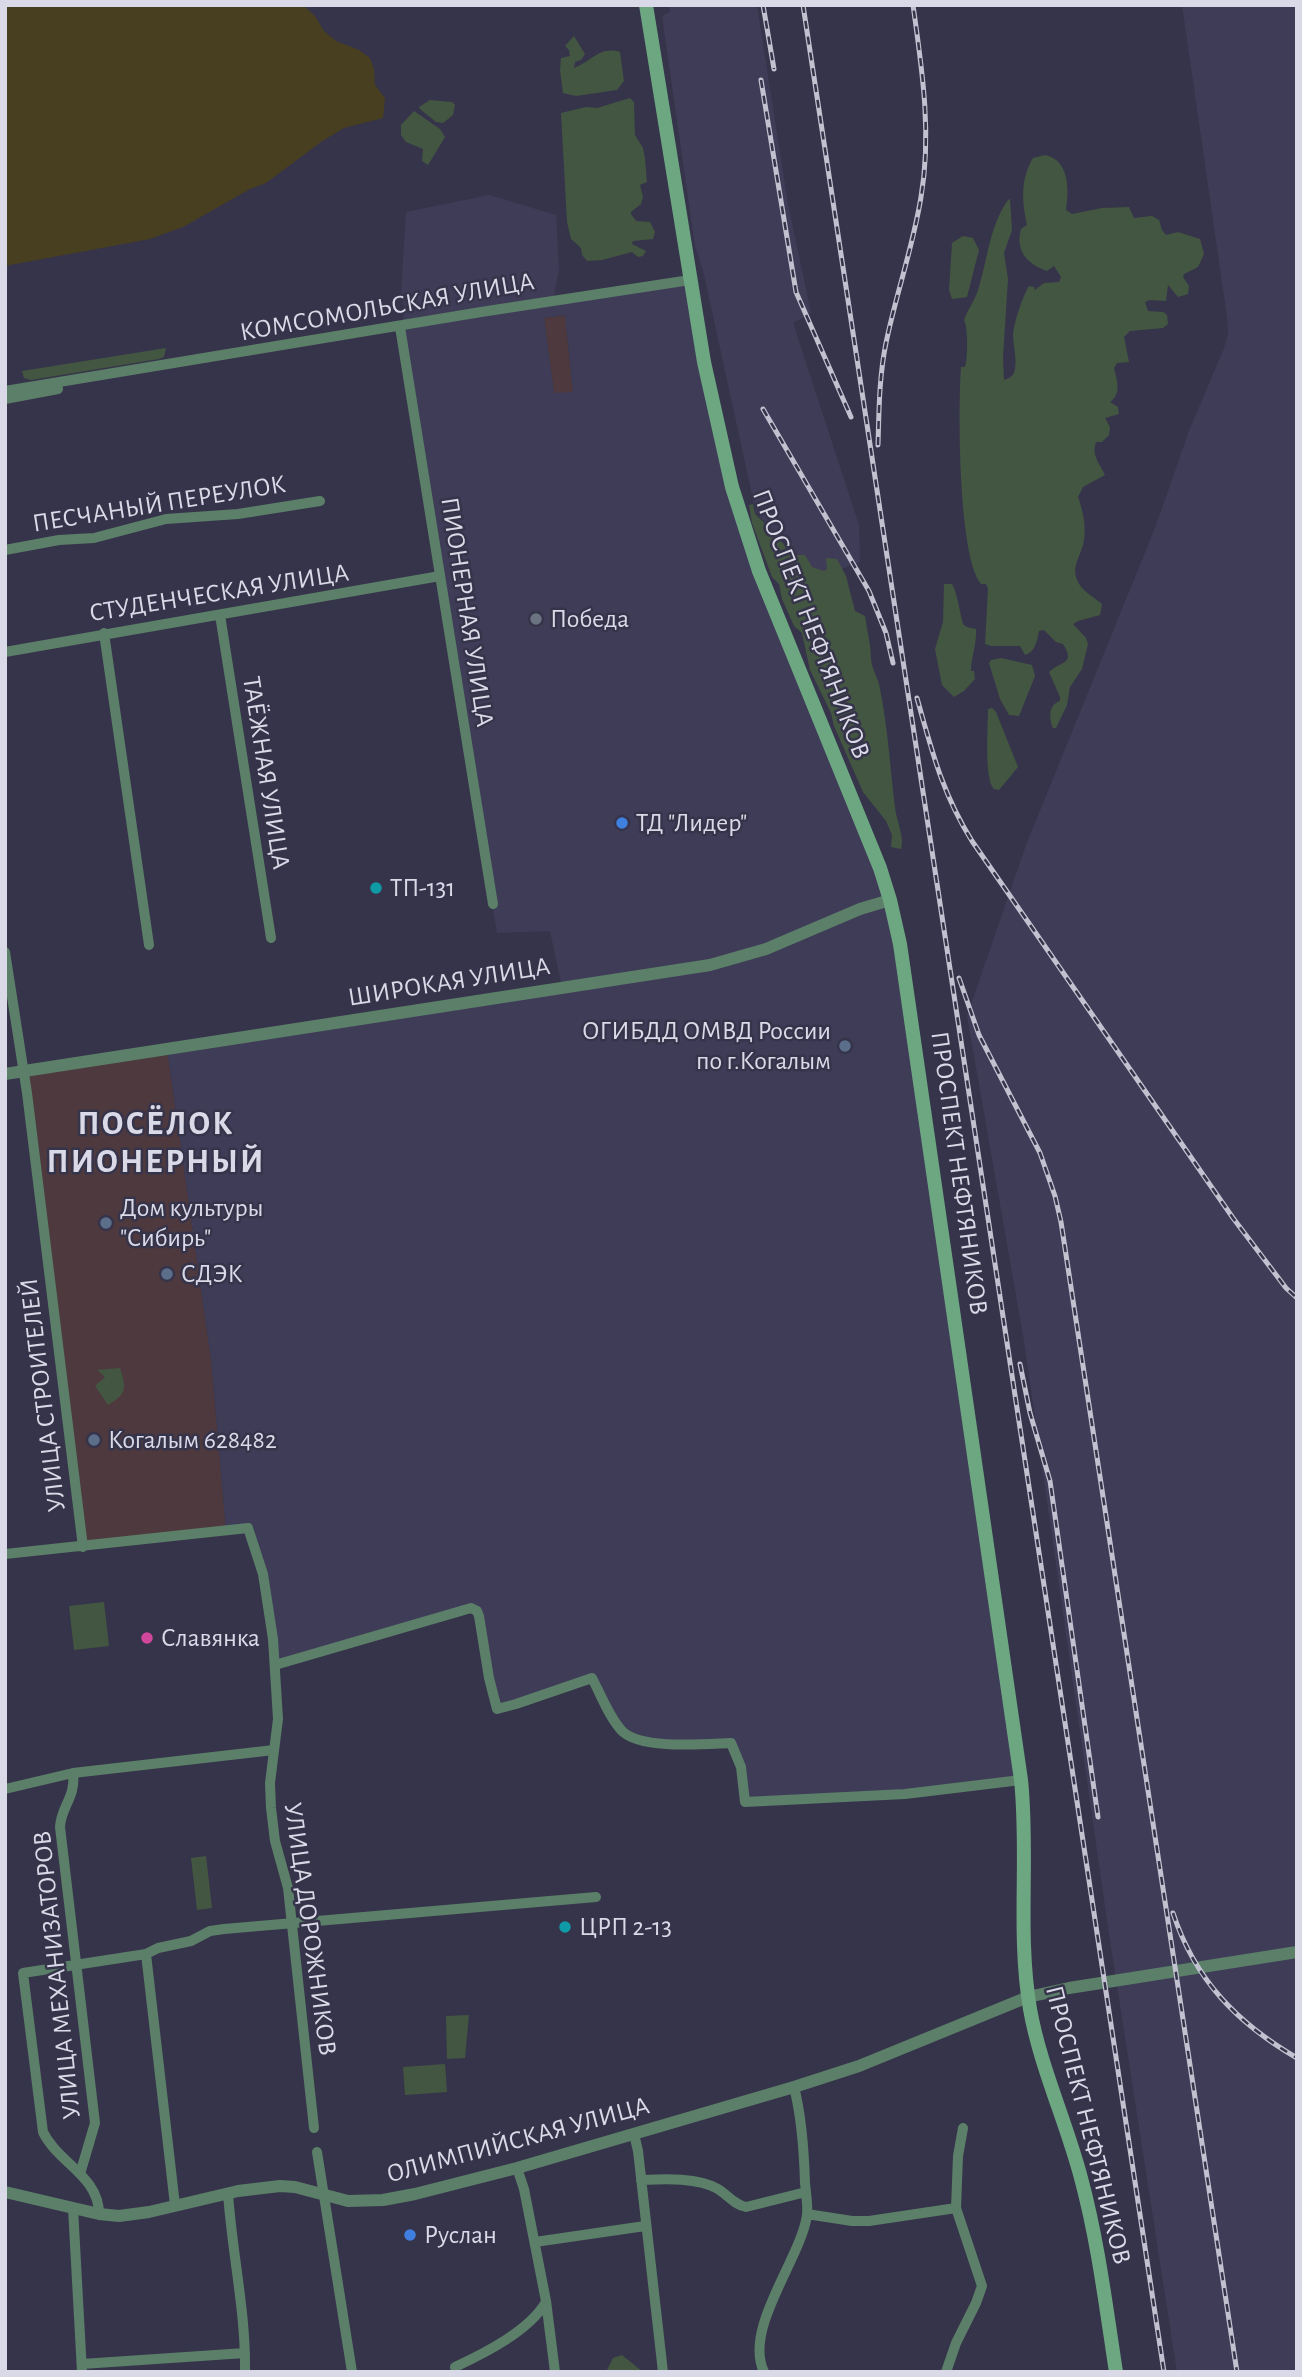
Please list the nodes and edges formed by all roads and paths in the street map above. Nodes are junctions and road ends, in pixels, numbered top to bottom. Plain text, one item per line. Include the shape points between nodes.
1 (646, 5) edge
2 (690, 280) junction
3 (400, 327) junction
4 (91, 377) junction
5 (5, 391) edge
6 (5, 399) edge
7 (320, 501) dead end
8 (5, 550) edge
9 (440, 576) junction
10 (220, 615) junction
11 (104, 633) junction
12 (5, 652) edge
13 (890, 900) junction
14 (493, 904) dead end
15 (271, 938) dead end
16 (149, 945) dead end
17 (5, 951) edge
18 (24, 1072) junction
19 (5, 1074) edge
20 (83, 1547) junction
21 (5, 1554) edge
22 (275, 1665) junction
23 (274, 1750) junction
24 (73, 1773) junction
25 (1021, 1780) junction
26 (5, 1788) edge
27 (596, 1897) dead end
28 (292, 1922) junction
29 (1297, 1952) edge
30 (146, 1954) junction
31 (76, 1965) junction
32 (1028, 1997) junction
33 (794, 2087) junction
34 (314, 2128) dead end
35 (964, 2128) dead end
36 (634, 2134) junction
37 (317, 2152) dead end
38 (517, 2168) junction
39 (80, 2174) junction
40 (641, 2180) junction
41 (5, 2192) edge
42 (806, 2192) junction
43 (229, 2193) junction
44 (323, 2195) junction
45 (175, 2205) junction
46 (73, 2208) junction
47 (956, 2208) junction
48 (99, 2214) junction
49 (807, 2214) junction
50 (645, 2226) junction
51 (534, 2242) junction
52 (546, 2301) junction
53 (245, 2353) junction
54 (82, 2368) edge
55 (245, 2372) edge
56 (352, 2372) edge
57 (456, 2372) edge
58 (555, 2372) edge
59 (663, 2372) edge
60 (765, 2372) edge
61 (946, 2372) edge
62 (1116, 2372) edge

1 - 2 main road, ПРОСПЕКТ НЕФТЯНИКОВ
2 - 3 street, КОМСОМОЛЬСКАЯ УЛИЦА
2 - 13 main road, ПРОСПЕКТ НЕФТЯНИКОВ via 714,415 740,516
3 - 4 street, КОМСОМОЛЬСКАЯ УЛИЦА
3 - 9 street, ПИОНЕРНАЯ УЛИЦА
4 - 5 street, КОМСОМОЛЬСКАЯ УЛИЦА
4 - 6 street, КОМСОМОЛЬСКАЯ УЛИЦА
7 - 8 street, ПЕСЧАНЫЙ ПЕРЕУЛОК via 166,519 94,538
9 - 10 street, СТУДЕНЧЕСКАЯ УЛИЦА
9 - 14 street, ПИОНЕРНАЯ УЛИЦА
10 - 11 street, СТУДЕНЧЕСКАЯ УЛИЦА
10 - 15 street, ТАЁЖНАЯ УЛИЦА
11 - 12 street, СТУДЕНЧЕСКАЯ УЛИЦА
11 - 16 street
13 - 18 street, ШИРОКАЯ УЛИЦА via 758,952 710,965
13 - 25 main road, ПРОСПЕКТ НЕФТЯНИКОВ via 904,964
17 - 18 street, УЛИЦА СТРОИТЕЛЕЙ
18 - 19 street, ШИРОКАЯ УЛИЦА
18 - 20 street, УЛИЦА СТРОИТЕЛЕЙ
20 - 21 street
20 - 22 street, УЛИЦА ДОРОЖНИКОВ via 248,1528 263,1574
22 - 23 street, УЛИЦА ДОРОЖНИКОВ via 278,1719
22 - 25 street via 471,1608 479,1616 497,1709 592,1678 617,1724 630,1737 650,1742 731,1743 741,1767 745,1802 914,1793
23 - 24 street
23 - 28 street, УЛИЦА ДОРОЖНИКОВ via 272,1826
24 - 26 street
24 - 31 street, УЛИЦА МЕХАНИЗАТОРОВ via 73,1792 60,1827
25 - 32 main road, ПРОСПЕКТ НЕФТЯНИКОВ
27 - 28 street
28 - 30 street via 209,1931
28 - 34 street, УЛИЦА ДОРОЖНИКОВ
29 - 32 street, ОЛИМПИЙСКАЯ УЛИЦА
30 - 31 street
30 - 45 street
31 - 39 street, УЛИЦА МЕХАНИЗАТОРОВ via 95,2123
31 - 39 street via 23,1973 43,2132
32 - 33 street, ОЛИМПИЙСКАЯ УЛИЦА via 859,2066
32 - 62 main road, ПРОСПЕКТ НЕФТЯНИКОВ via 1086,2197
33 - 36 street, ОЛИМПИЙСКАЯ УЛИЦА
33 - 42 street
35 - 47 street
36 - 38 street, ОЛИМПИЙСКАЯ УЛИЦА
36 - 40 street
37 - 44 street
38 - 44 street, ОЛИМПИЙСКАЯ УЛИЦА via 383,2200 348,2201
38 - 51 street
39 - 48 street via 97,2194
40 - 42 street via 675,2178 718,2188 736,2205 746,2207
40 - 50 street
41 - 46 street, ОЛИМПИЙСКАЯ УЛИЦА
42 - 49 street
43 - 44 street, ОЛИМПИЙСКАЯ УЛИЦА via 280,2186
43 - 45 street, ОЛИМПИЙСКАЯ УЛИЦА
43 - 53 street
44 - 56 street
45 - 48 street, ОЛИМПИЙСКАЯ УЛИЦА via 119,2216
46 - 48 street, ОЛИМПИЙСКАЯ УЛИЦА
46 - 54 street
47 - 49 street via 869,2221
47 - 61 street via 982,2286
49 - 60 street via 767,2316 760,2349
50 - 51 street
50 - 59 street
51 - 52 street
52 - 57 street via 534,2317 486,2353 455,2367
52 - 58 street
53 - 54 street
53 - 55 street

